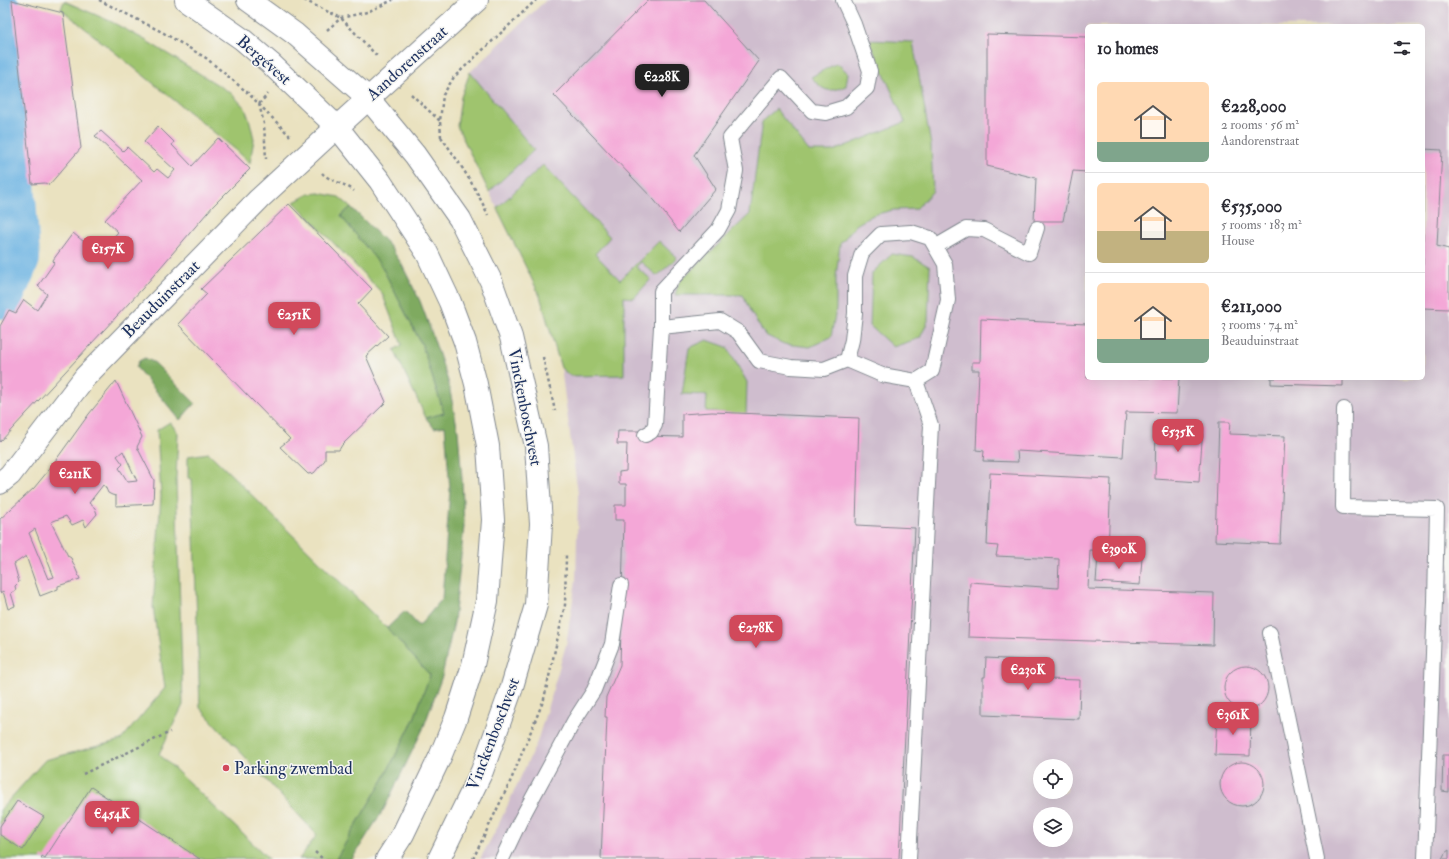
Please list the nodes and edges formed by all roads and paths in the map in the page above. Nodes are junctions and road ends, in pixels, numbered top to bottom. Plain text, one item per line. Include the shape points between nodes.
1 (99, 0) edge
2 (186, 0) edge
3 (248, 0) edge
4 (304, 0) edge
5 (393, 0) edge
6 (477, 0) edge
7 (536, 0) edge
8 (843, 0) edge
9 (368, 98) junction
10 (259, 104) junction
11 (337, 127) junction
12 (441, 137) dead end
13 (307, 155) junction
14 (267, 163) dead end
15 (380, 181) junction
16 (1037, 228) dead end
17 (935, 247) junction
18 (661, 327) junction
19 (848, 360) junction
20 (916, 381) junction
21 (1344, 409) dead end
22 (645, 435) dead end
23 (0, 483) edge
24 (621, 585) dead end
25 (1270, 634) dead end
26 (170, 732) dead end
27 (83, 774) dead end
28 (315, 852) dead end
29 (323, 859) edge
30 (387, 859) edge
31 (439, 859) edge
32 (502, 859) edge
33 (909, 859) edge
34 (1317, 859) edge
35 (1425, 859) edge

1 - 10 path via 206,58
2 - 11 main road, Bergévest via 242,39
3 - 9 main road via 295,34
4 - 5 path via 341,18 367,12
6 - 9 main road, Aandorenstraat
7 - 12 path via 454,77 443,95
8 - 18 lane via 870,71 866,88 846,106 826,113 812,111 781,78 770,90 730,138 736,171 729,210 718,230 661,291
9 - 11 main road, Aandorenstraat
9 - 31 main road, Vinckenboschvest via 415,155 460,219 492,281 511,337 536,446 541,524 536,605 512,690 482,770
10 - 13 path
10 - 14 path via 264,124
11 - 13 main road, Beauduinstraat
11 - 15 main road
13 - 15 path via 326,177 361,196
13 - 23 main road, Beauduinstraat via 259,199 85,377 10,475
15 - 30 main road via 427,253 465,342 488,446 493,520 487,601 473,665 440,757 403,834
16 - 17 lane via 1029,253 984,230 966,229
17 - 19 lane via 930,238 911,232 881,234 862,254 855,276 855,313
17 - 20 lane via 945,264 948,300 932,371
18 - 19 lane via 720,321 738,332 759,361 791,367 824,369
18 - 22 lane via 655,424 651,432
19 - 20 lane via 882,375
20 - 33 lane via 931,425
21 - 35 lane via 1343,507 1437,509
24 - 32 lane via 612,644 594,690 520,821
25 - 34 lane
26 - 27 path
28 - 29 path

